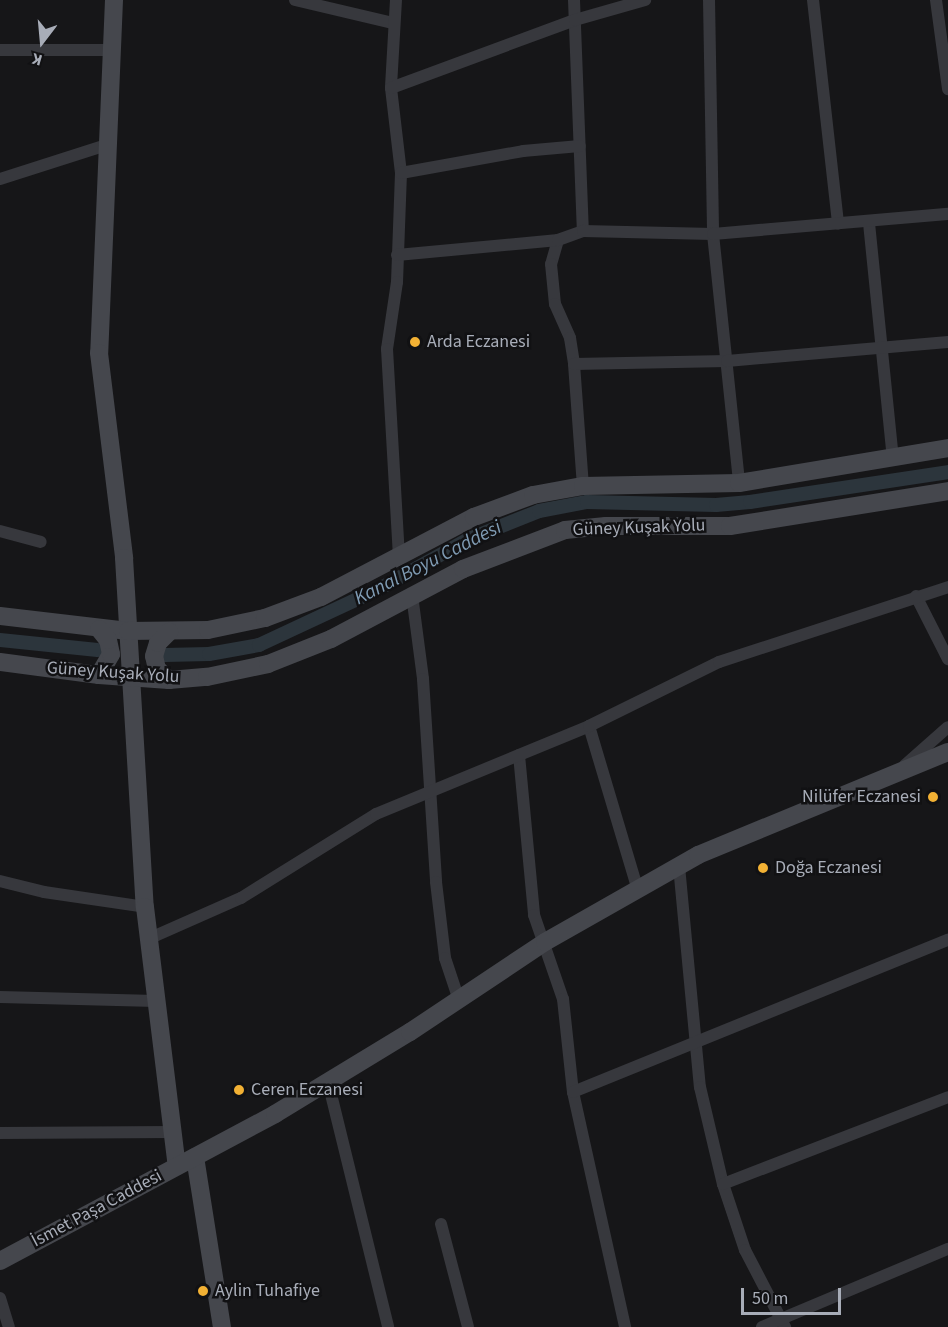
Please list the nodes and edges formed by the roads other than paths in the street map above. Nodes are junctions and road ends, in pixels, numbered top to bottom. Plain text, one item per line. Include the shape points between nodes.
1 (114, 0) edge
2 (295, 0) edge
3 (396, 0) edge
4 (574, 0) edge
5 (645, 0) edge
6 (709, 0) edge
7 (813, 0) edge
8 (936, 0) edge
9 (575, 21) junction
10 (393, 22) junction
11 (0, 50) edge
12 (112, 50) junction
13 (391, 88) junction
14 (948, 89) edge
15 (110, 144) junction
16 (580, 146) junction
17 (401, 172) junction
18 (0, 179) edge
19 (948, 214) edge
20 (869, 223) junction
21 (838, 224) junction
22 (583, 231) junction
23 (713, 234) junction
24 (558, 240) junction
25 (397, 255) junction
26 (948, 342) edge
27 (883, 349) junction
28 (727, 361) junction
29 (574, 364) junction
30 (948, 448) edge
31 (893, 459) junction
32 (739, 483) junction
33 (583, 486) junction
34 (948, 490) edge
35 (0, 531) edge
36 (41, 542) dead end
37 (399, 556) junction
38 (948, 587) edge
39 (412, 596) junction
40 (916, 596) junction
41 (0, 616) edge
42 (99, 629) junction
43 (128, 631) junction
44 (169, 632) junction
45 (948, 659) edge
46 (0, 662) edge
47 (99, 675) junction
48 (129, 677) junction
49 (169, 680) junction
50 (589, 726) junction
51 (948, 727) edge
52 (948, 752) edge
53 (519, 755) junction
54 (902, 768) junction
55 (432, 794) junction
56 (679, 866) junction
57 (0, 881) edge
58 (638, 890) junction
59 (145, 907) junction
60 (148, 939) junction
61 (948, 940) edge
62 (545, 942) junction
63 (0, 997) edge
64 (459, 1000) junction
65 (156, 1001) junction
66 (696, 1040) junction
67 (328, 1082) junction
68 (573, 1092) junction
69 (948, 1097) edge
70 (173, 1132) junction
71 (0, 1133) edge
72 (195, 1157) junction
73 (177, 1166) junction
74 (723, 1184) junction
75 (441, 1224) dead end
76 (948, 1249) edge
77 (0, 1261) edge
78 (0, 1298) edge
79 (784, 1323) edge
80 (9, 1327) edge
81 (222, 1327) edge
82 (388, 1327) edge
83 (468, 1327) edge
84 (625, 1327) edge
85 (762, 1327) edge

1 - 12 main road
2 - 10 street
3 - 10 street
4 - 9 street
5 - 9 street
6 - 23 street
7 - 21 street
8 - 14 street
9 - 13 street
9 - 16 street
10 - 13 street
11 - 12 street
12 - 15 main road
13 - 17 street
15 - 18 street
15 - 43 main road via 99,353 124,558
16 - 17 street via 523,151
16 - 22 street
17 - 25 street
19 - 20 street
20 - 21 street
20 - 27 street
21 - 23 street
22 - 23 street
22 - 24 street
23 - 28 street
24 - 25 street
24 - 29 street via 551,264 555,304 570,338
25 - 37 street via 387,349
26 - 27 street
27 - 28 street
27 - 31 street
28 - 29 street
28 - 32 street
29 - 33 street
30 - 31 main road
31 - 32 main road
32 - 33 main road
33 - 37 main road via 533,495 474,517
34 - 39 main road, Güney Kuşak Yolu via 730,526 606,526 565,530 462,569
35 - 36 street
37 - 44 main road via 321,597 265,618 208,630
38 - 40 street
39 - 49 main road, Güney Kuşak Yolu via 331,639 268,664 207,677
39 - 55 street
40 - 45 street
40 - 50 street via 719,662
41 - 42 main road
42 - 43 main road
42 - 47 main road via 108,640 111,654
43 - 44 main road
43 - 48 main road
44 - 49 main road via 158,643 154,656 157,669
46 - 47 main road, Güney Kuşak Yolu
47 - 48 main road, Güney Kuşak Yolu
48 - 49 main road, Güney Kuşak Yolu
48 - 59 main road
50 - 53 street
50 - 58 street
51 - 54 street
52 - 54 main road, İsmet Paşa Caddesi
53 - 55 street
53 - 62 street via 534,915
54 - 56 main road, İsmet Paşa Caddesi
55 - 60 street via 376,814 241,898
55 - 64 street via 445,958
56 - 58 main road, İsmet Paşa Caddesi
56 - 66 street
57 - 59 street via 44,892
58 - 62 main road, İsmet Paşa Caddesi
59 - 60 main road
60 - 65 main road
61 - 66 street
62 - 64 main road, İsmet Paşa Caddesi
62 - 68 street via 563,999
63 - 65 street
64 - 67 main road, İsmet Paşa Caddesi
65 - 70 main road
66 - 68 street
66 - 74 street via 700,1087
67 - 72 main road, İsmet Paşa Caddesi
67 - 82 street
68 - 84 street
69 - 74 street
70 - 71 street
70 - 73 main road
72 - 73 main road, İsmet Paşa Caddesi
72 - 81 main road
73 - 77 main road, İsmet Paşa Caddesi
74 - 79 street via 745,1250
75 - 83 street
76 - 79 street
78 - 80 street
79 - 85 street

